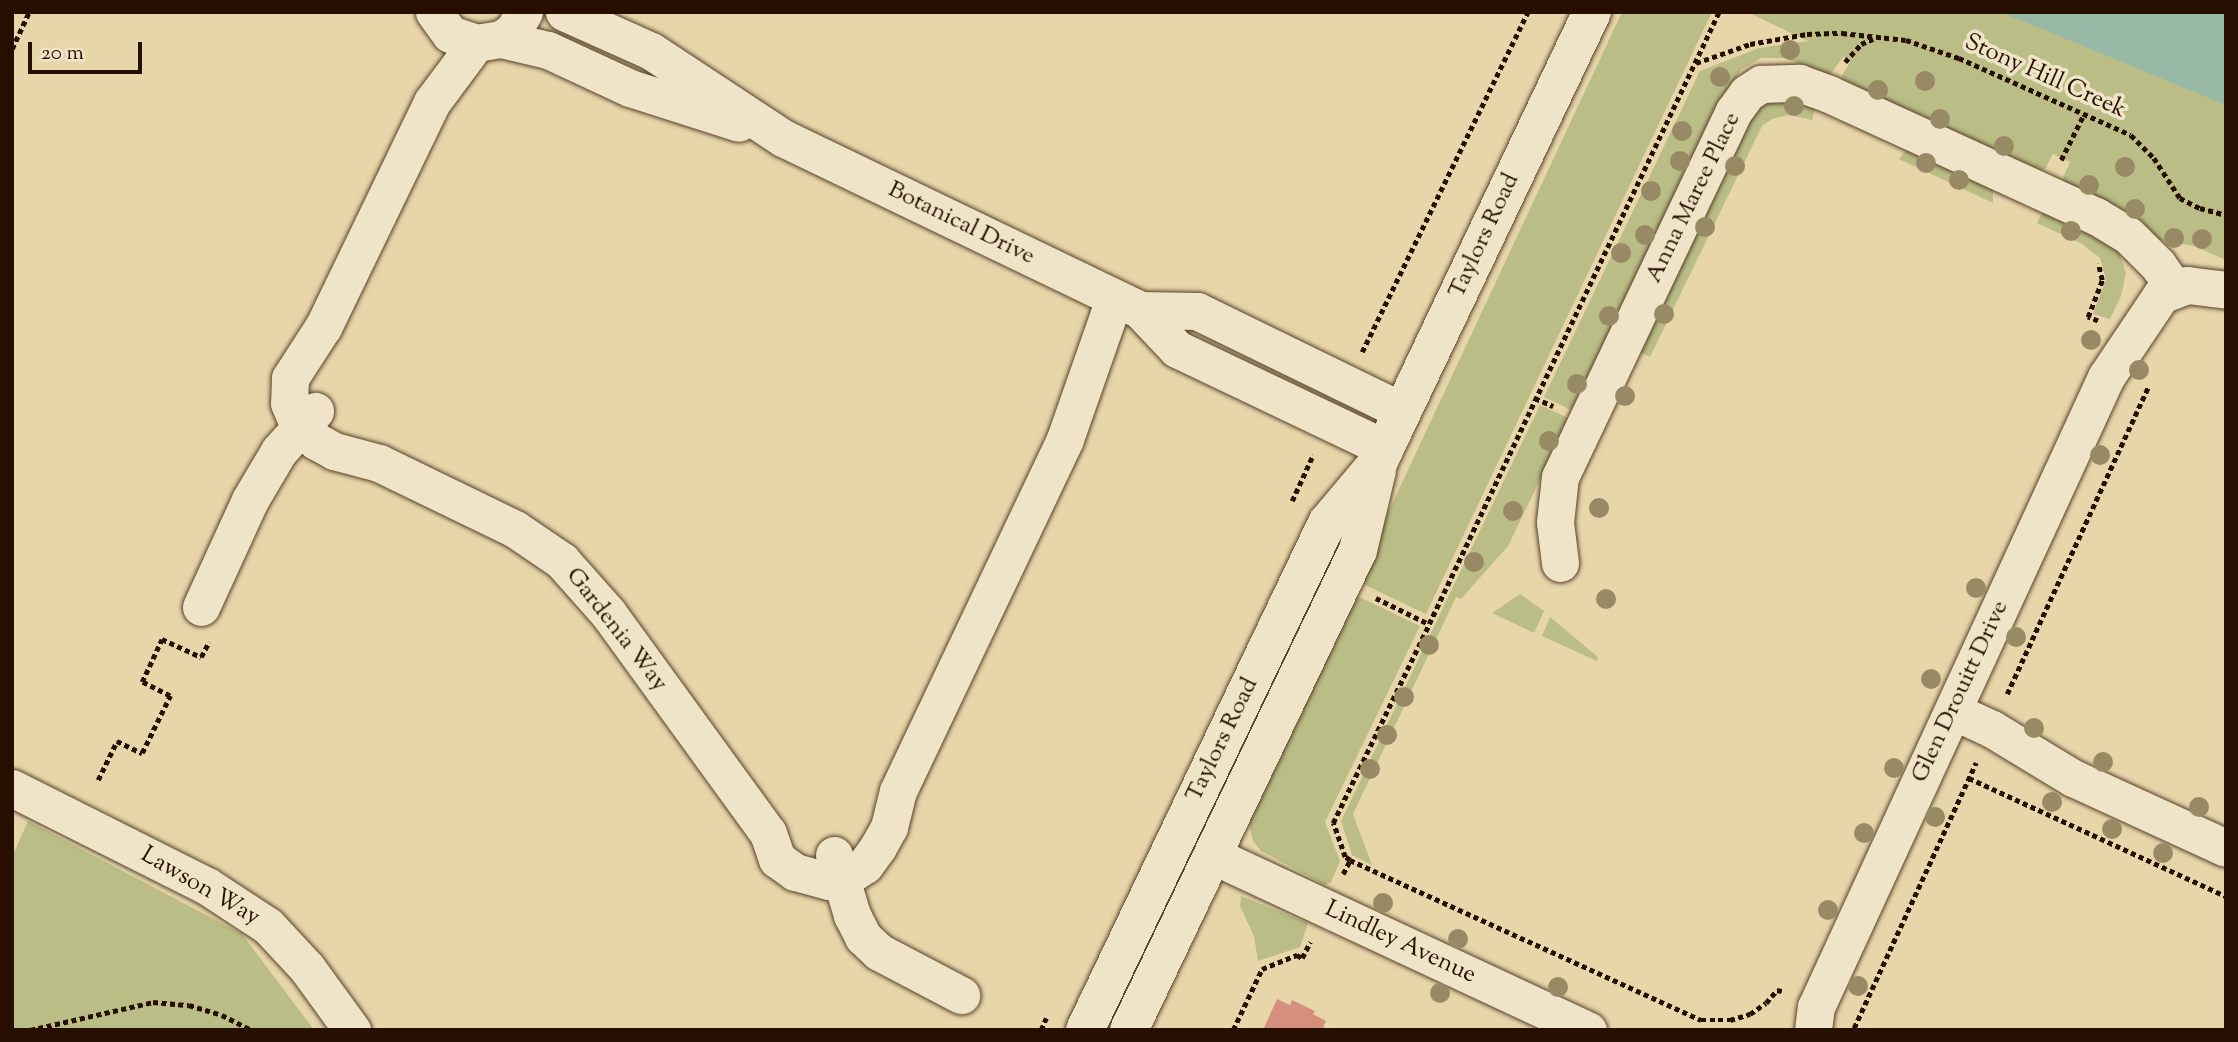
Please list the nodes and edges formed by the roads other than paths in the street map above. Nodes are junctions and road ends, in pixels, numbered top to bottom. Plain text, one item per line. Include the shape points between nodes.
1 (564, 12) edge
2 (1592, 12) edge
3 (437, 18) edge
4 (500, 31) edge
5 (432, 102) junction
6 (783, 138) junction
7 (2226, 272) edge
8 (2166, 276) junction
9 (2226, 290) edge
10 (1127, 305) junction
11 (2106, 377) junction
12 (1402, 411) junction
13 (308, 419) junction
14 (1382, 454) junction
15 (1560, 563) dead end
16 (201, 607) road end
17 (1948, 722) junction
18 (12, 788) edge
19 (1176, 838) junction
20 (2226, 848) edge
21 (1212, 855) junction
22 (838, 866) junction
23 (961, 995) dead end
24 (1808, 1022) edge
25 (352, 1030) edge
26 (1085, 1030) edge
27 (1129, 1030) edge
28 (1588, 1030) edge

1 - 6 street, Botanical Drive via 651,51
2 - 12 street, Taylors Road
3 - 4 street, Botanical Drive via 450,34
3 - 5 street, Gardenia Way
4 - 5 street, Gardenia Way
4 - 6 street, Botanical Drive via 631,88
5 - 13 street, Gardenia Way via 288,389 289,403
6 - 10 street, Botanical Drive
7 - 8 street via 2183,258
8 - 9 street
8 - 11 street, Glen Drouitt Drive via 2161,295
8 - 11 street, Glen Drouitt Drive via 2144,278 2115,330
8 - 15 street, Anna Maree Place via 2114,225 1799,83 1768,82 1747,93 1734,111 1560,477 1555,510
10 - 12 street, Botanical Drive via 1197,311
10 - 14 street, Botanical Drive via 1177,349
10 - 22 street via 1115,358 1065,439 898,791 889,827 865,865
11 - 17 street, Glen Drouitt Drive
12 - 14 street, Taylors Road
13 - 16 street via 279,451 250,500
13 - 22 street, Gardenia Way via 316,441 334,451 379,463 515,528 562,561 608,612 768,833 777,859 795,873 829,881
14 - 19 street, Taylors Road via 1327,523
14 - 21 street, Taylors Road via 1358,550
17 - 20 street via 1981,752 2073,778
17 - 24 street, Glen Drouitt Drive
18 - 25 street, Lawson Way via 207,886 268,926 307,968
19 - 21 street
19 - 26 street, Taylors Road
21 - 27 street, Taylors Road
21 - 28 street, Lindley Avenue
22 - 23 street via 863,937 878,952

